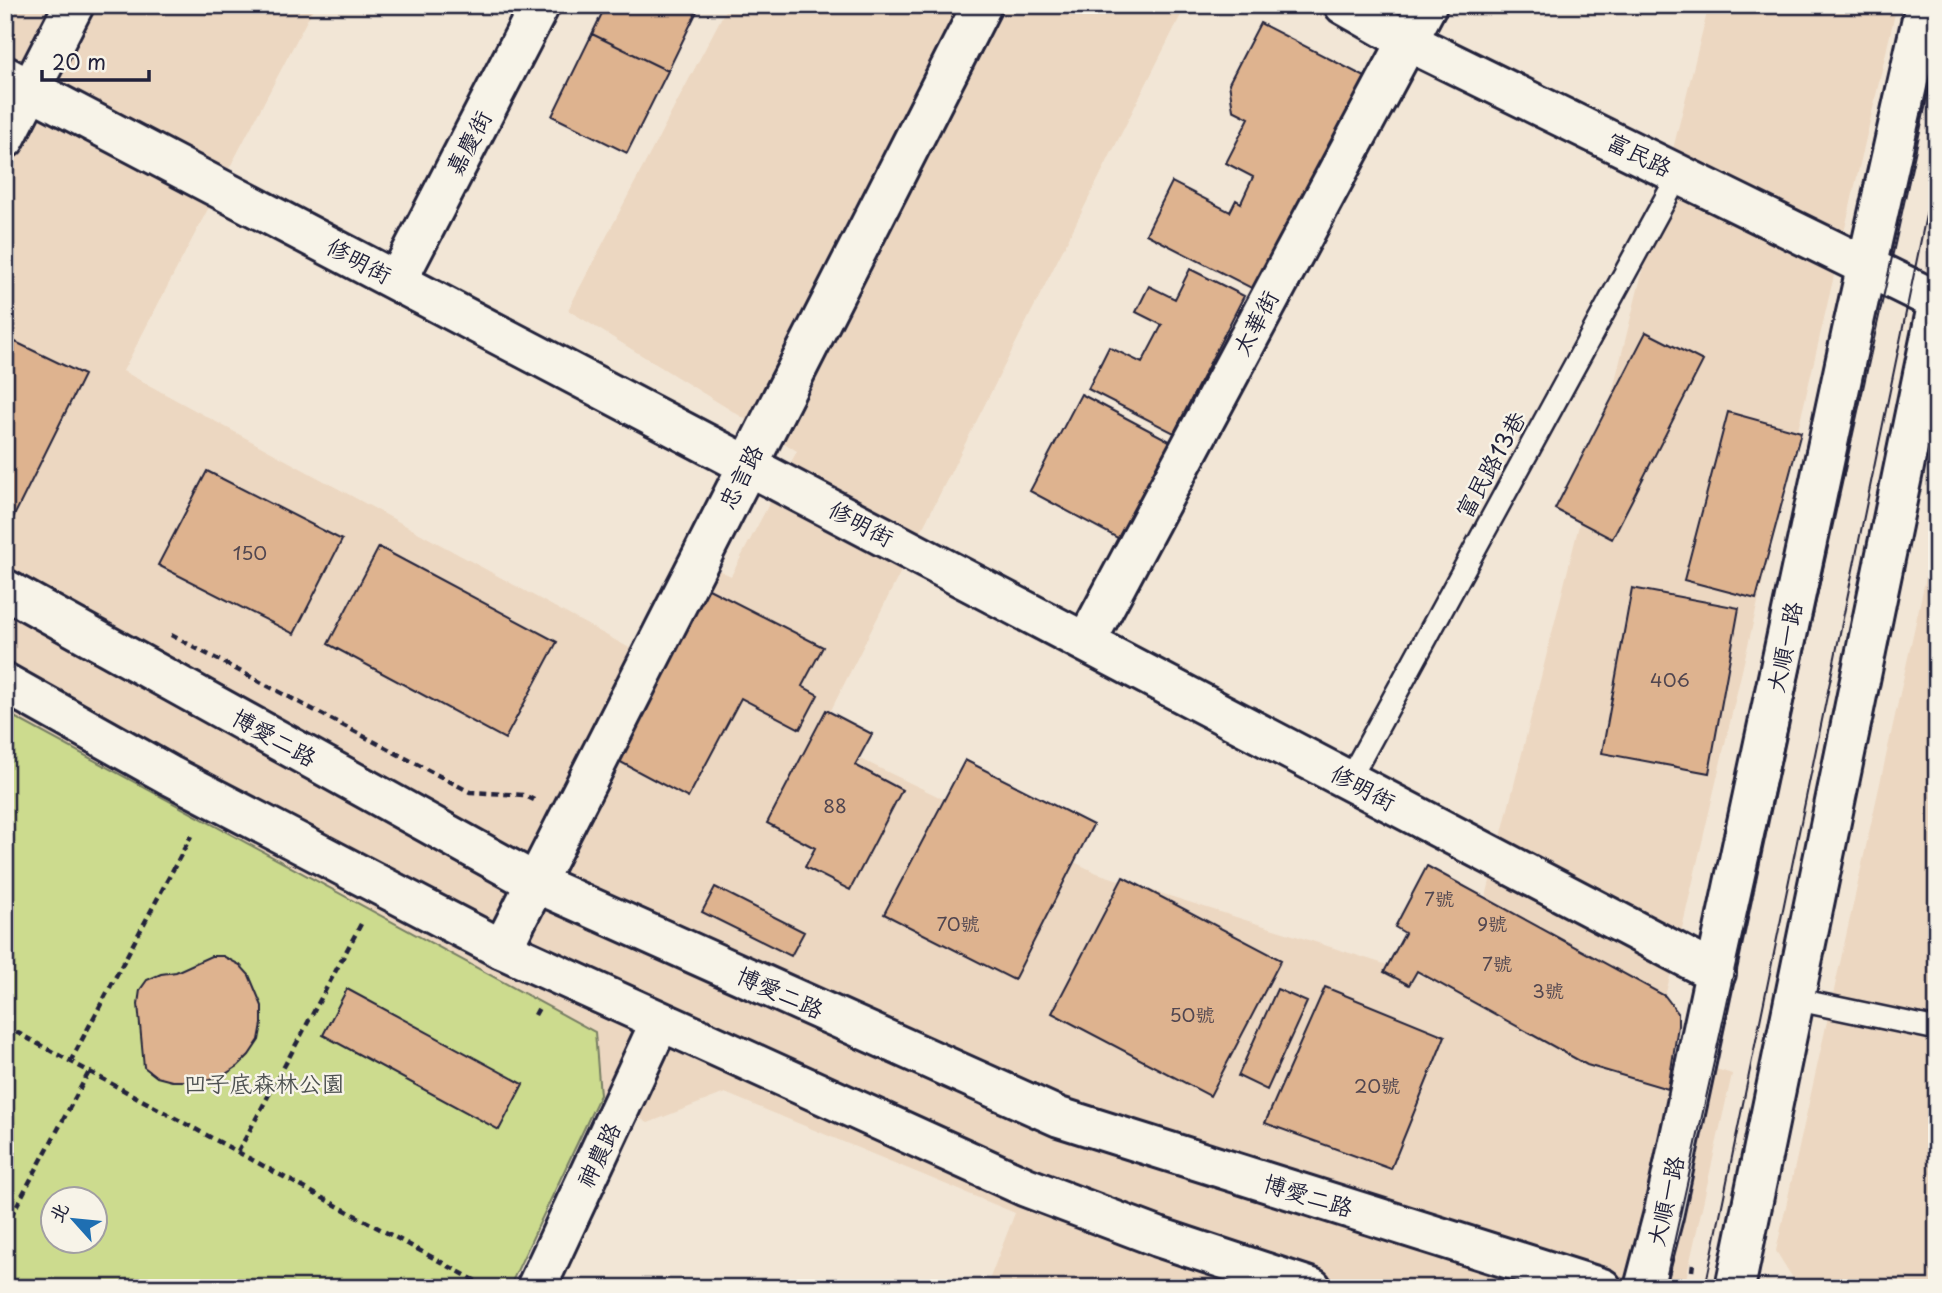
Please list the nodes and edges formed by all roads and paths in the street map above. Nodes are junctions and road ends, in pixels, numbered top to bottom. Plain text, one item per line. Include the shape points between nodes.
1 (74, 5) edge
2 (540, 5) edge
3 (982, 5) edge
4 (1344, 5) edge
5 (1427, 5) edge
6 (1925, 5) edge
7 (1407, 41) junction
8 (18, 83) edge
9 (5, 139) edge
10 (1679, 174) junction
11 (1867, 266) junction
12 (397, 281) junction
13 (1937, 300) edge
14 (1937, 306) edge
15 (747, 465) junction
16 (5, 589) edge
17 (164, 631) dead end
18 (1086, 642) junction
19 (5, 684) edge
20 (1349, 780) junction
21 (524, 795) dead end
22 (191, 836) dead end
23 (534, 883) junction
24 (361, 924) dead end
25 (502, 949) junction
26 (1716, 973) junction
27 (1794, 999) junction
28 (660, 1022) junction
29 (5, 1026) edge
30 (1937, 1029) edge
31 (70, 1062) junction
32 (89, 1072) junction
33 (238, 1152) junction
34 (5, 1227) edge
35 (1693, 1263) dead end
36 (1692, 1270) dead end
37 (489, 1288) edge
38 (536, 1288) edge
39 (1312, 1288) edge
40 (1602, 1288) edge
41 (1643, 1288) edge
42 (1735, 1288) edge

1 - 8 street
2 - 12 street, 嘉慶街
3 - 15 street, 忠言路
4 - 7 street, 富民路
5 - 7 street, 太華街
6 - 11 street, 大順一路
7 - 10 street, 富民路
7 - 18 street, 太華街
8 - 9 street
8 - 12 street, 修明街
10 - 11 street, 富民路
10 - 20 lane, 富民路13巷
11 - 13 street, 富民路
11 - 26 street, 大順一路
12 - 15 street, 修明街
14 - 27 street
15 - 18 street, 修明街
15 - 23 street, 忠言路
16 - 23 street, 博愛二路
17 - 21 path via 470,792
18 - 20 street, 修明街
19 - 25 street
20 - 26 street, 修明街
22 - 31 path
23 - 25 street, 忠言路
23 - 40 street, 博愛二路 via 1059,1117
24 - 33 path
25 - 28 street
26 - 41 street, 大順一路
27 - 30 lane
27 - 42 street
28 - 38 street, 神農路
28 - 39 street via 1026,1187
29 - 31 path
31 - 32 path
32 - 33 path
32 - 34 path
33 - 37 path
35 - 36 path

